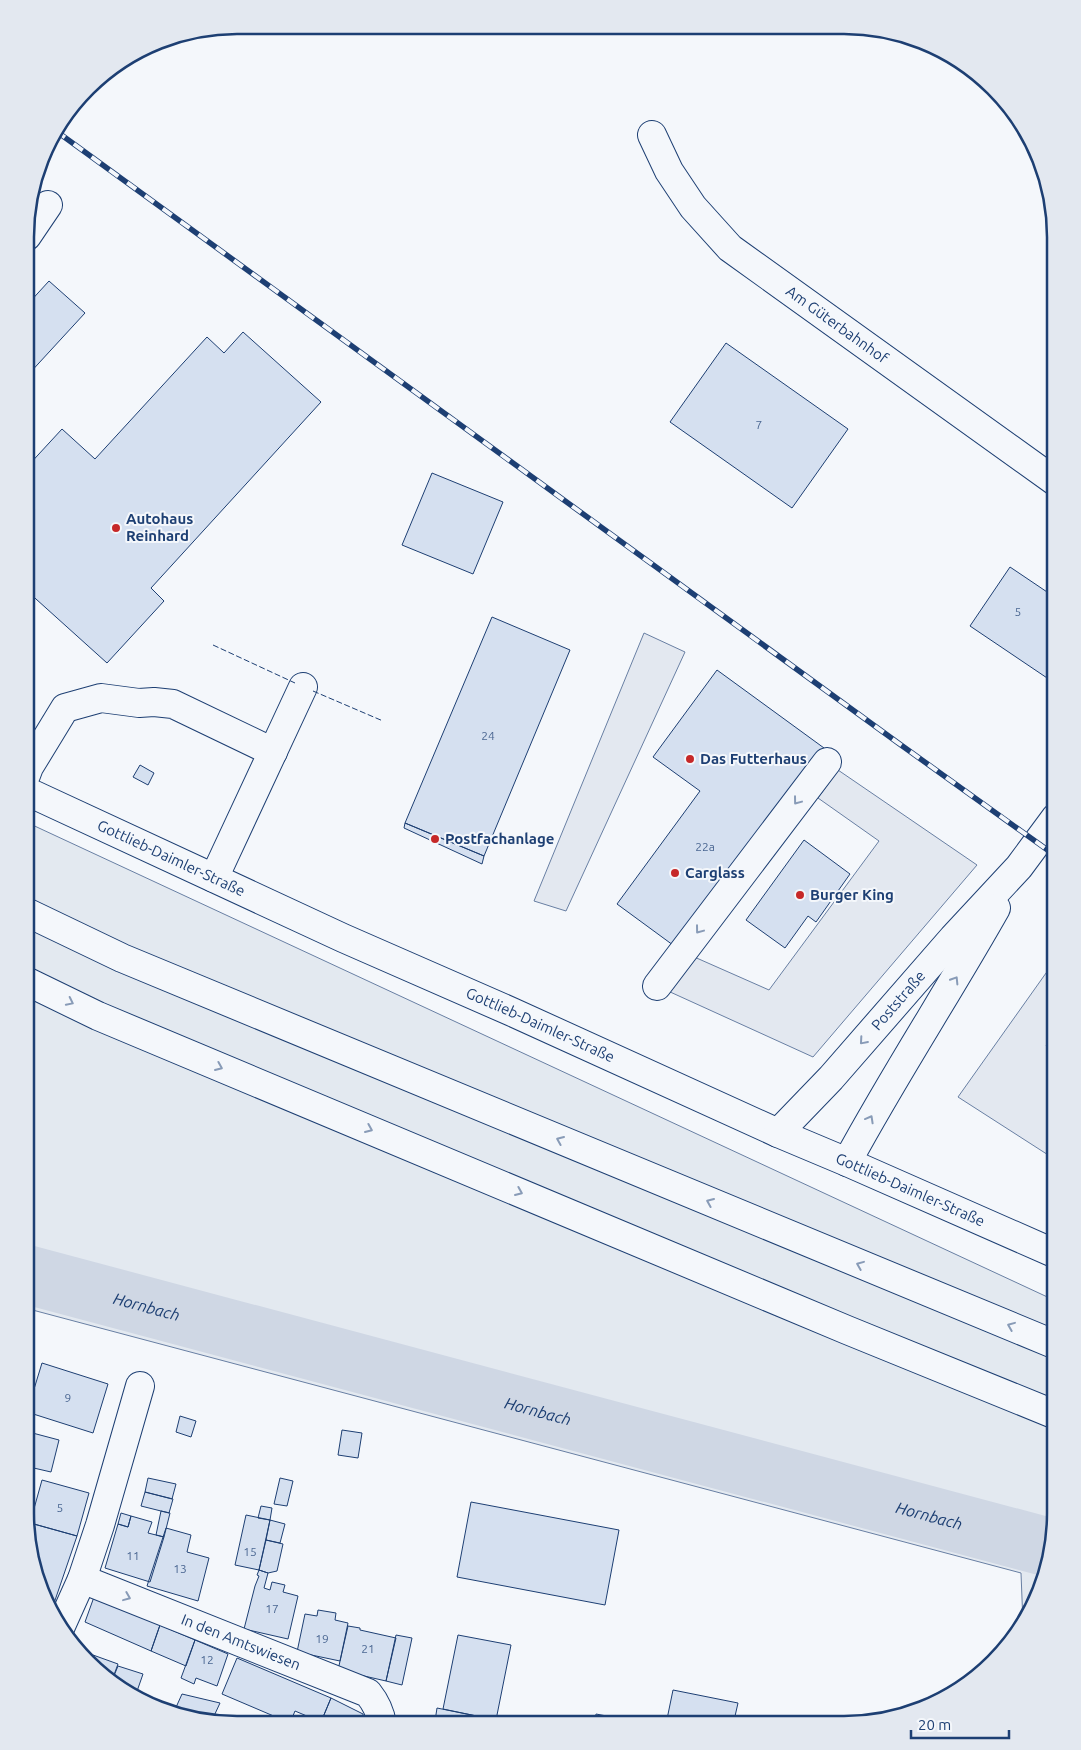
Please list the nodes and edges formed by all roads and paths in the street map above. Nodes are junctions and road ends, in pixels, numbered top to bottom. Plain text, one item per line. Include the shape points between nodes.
1 (652, 134) dead end
2 (48, 205) dead end
3 (34, 226) edge
4 (1047, 476) edge
5 (303, 686) dead end
6 (273, 752) junction
7 (34, 759) edge
8 (827, 762) dead end
9 (34, 795) edge
10 (1047, 829) edge
11 (1019, 867) junction
12 (214, 878) junction
13 (34, 916) edge
14 (34, 985) edge
15 (656, 986) dead end
16 (778, 1133) junction
17 (847, 1162) junction
18 (1047, 1250) edge
19 (1047, 1341) edge
20 (140, 1386) dead end
21 (1047, 1411) edge
22 (82, 1579) junction
23 (64, 1619) edge
24 (380, 1716) edge

1 - 4 main road, Am Güterbahnhof via 669,171 693,206 730,248
2 - 3 main road
5 - 6 main road
6 - 7 main road via 173,704 101,698 65,708
6 - 12 main road
8 -> 15 main road
9 - 12 main road, Gottlieb-Daimler-Straße
10 - 11 main road, Poststraße
11 -> 16 main road, Poststraße
17 -> 11 main road, Poststraße
12 - 16 main road, Gottlieb-Daimler-Straße
19 -> 13 main road via 122,958
14 -> 21 main road via 98,1016
16 - 17 main road, Gottlieb-Daimler-Straße
17 - 18 main road, Gottlieb-Daimler-Straße
20 - 22 main road
22 - 23 main road
22 -> 24 main road, In den Amtswiesen via 368,1693 376,1702

